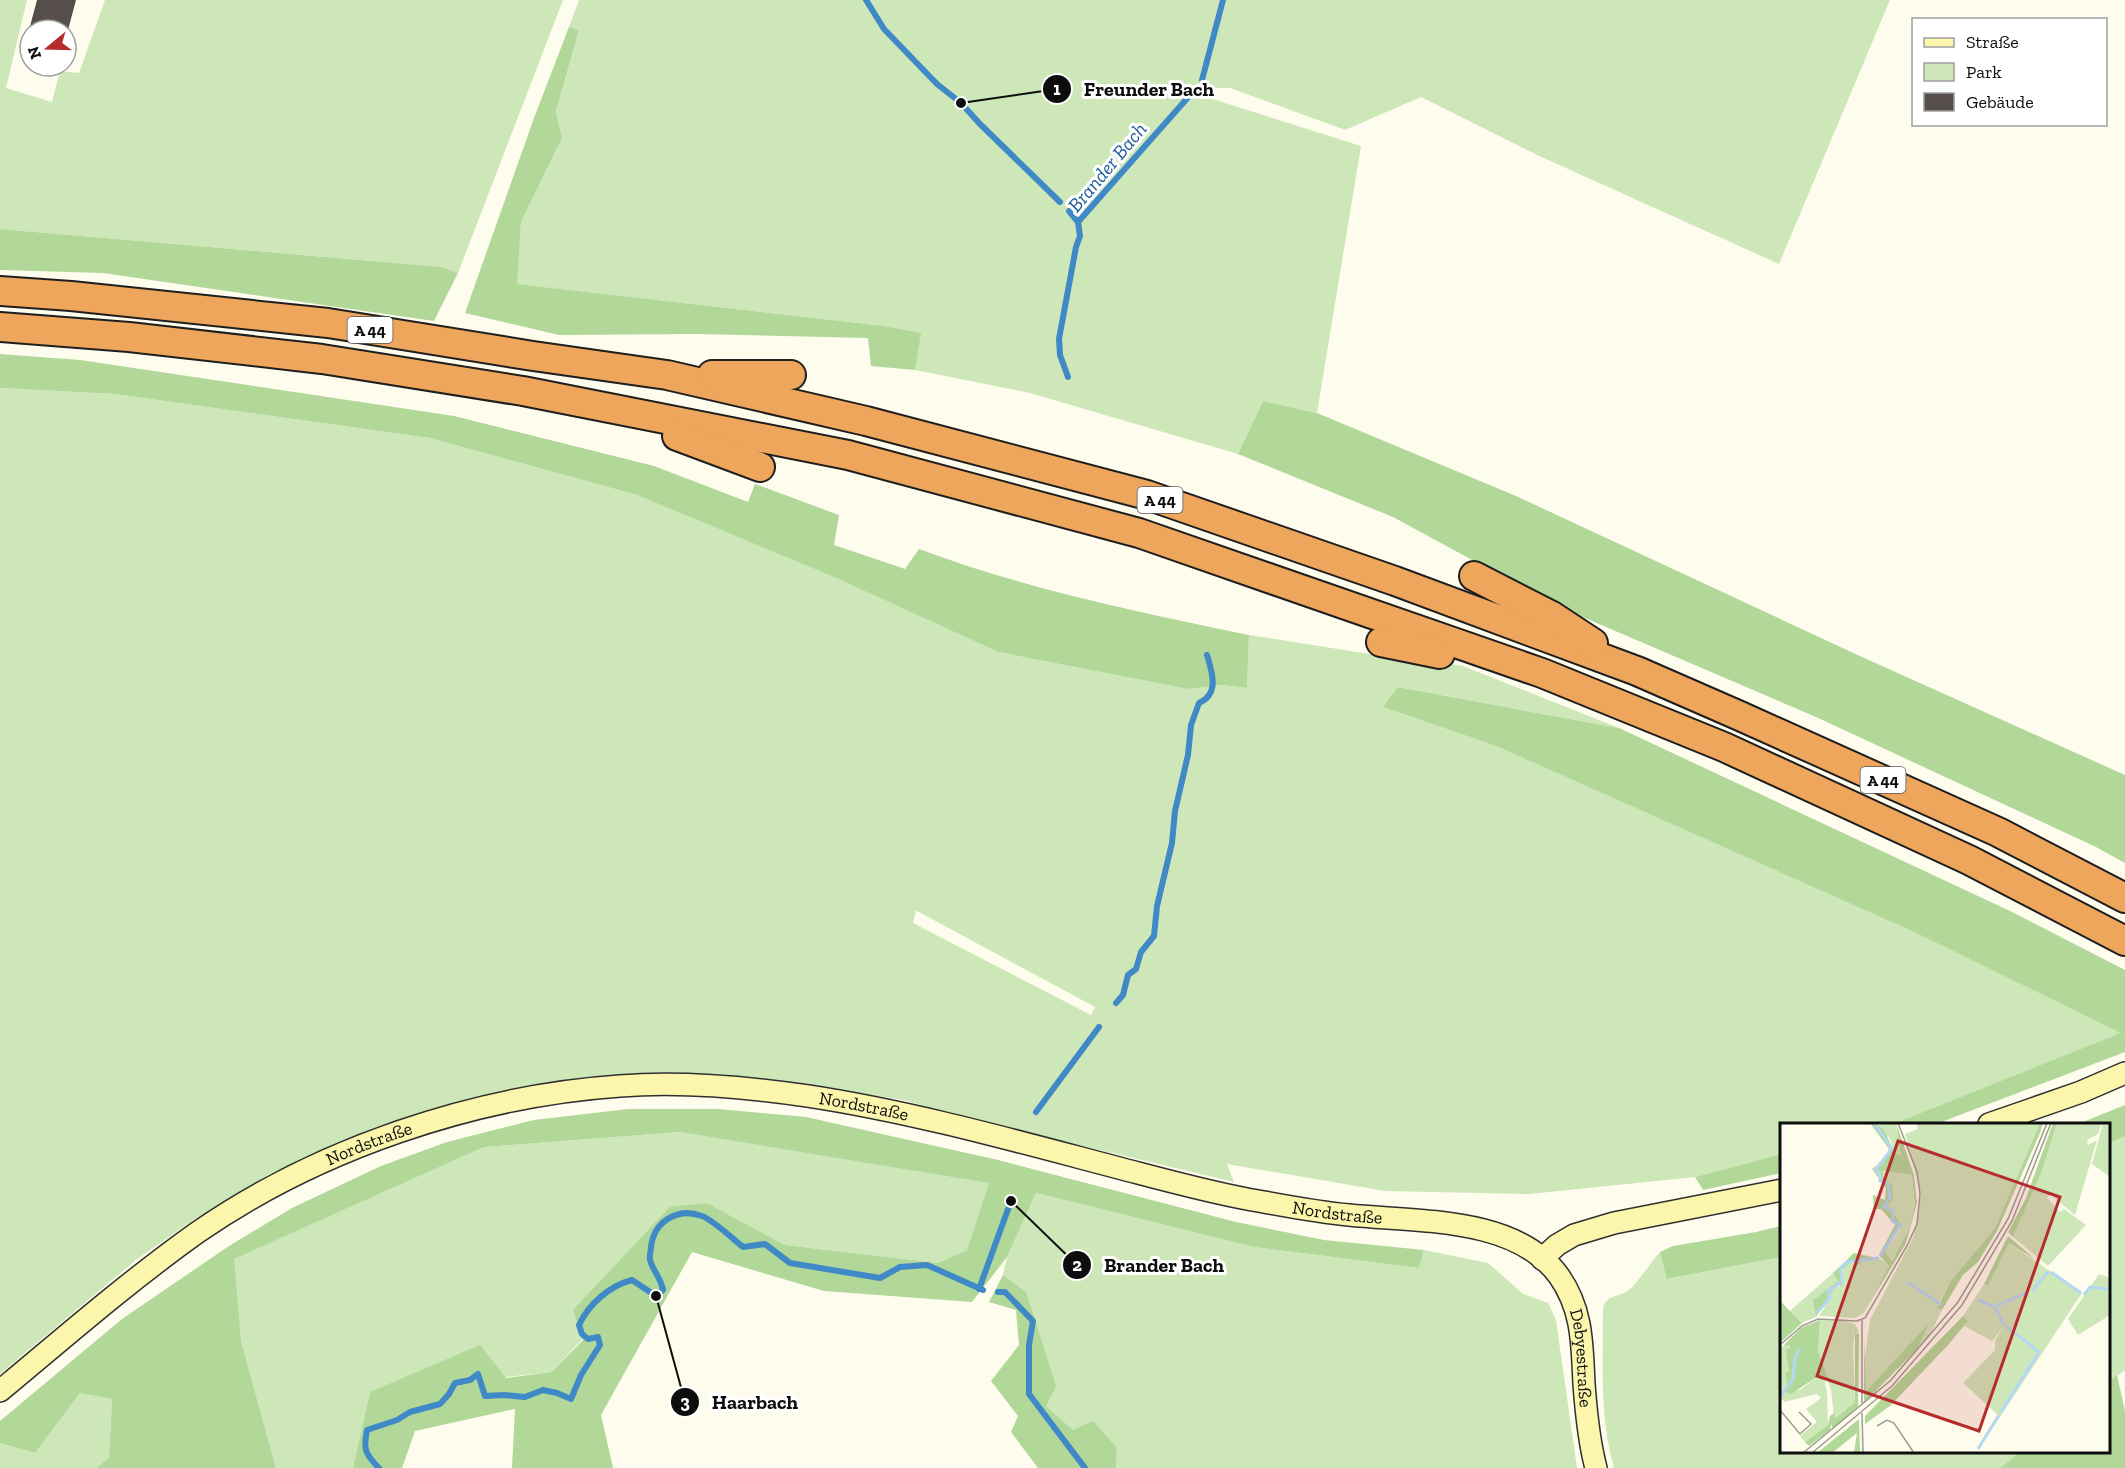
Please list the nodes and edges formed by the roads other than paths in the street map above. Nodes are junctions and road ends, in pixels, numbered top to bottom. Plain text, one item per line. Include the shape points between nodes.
1 (0, 291) edge
2 (0, 327) edge
3 (667, 375) junction
4 (791, 375) dead end
5 (599, 405) junction
6 (760, 467) dead end
7 (1474, 576) dead end
8 (1381, 642) dead end
9 (1638, 671) junction
10 (1542, 673) junction
11 (2125, 898) edge
12 (2125, 941) edge
13 (2125, 1073) edge
14 (1995, 1123) edge
15 (1780, 1190) edge
16 (1542, 1259) junction
17 (0, 1391) edge
18 (1596, 1468) edge

1 - 3 highway, A 44 via 328,323
2 - 5 highway, A 44 via 322,359
3 - 4 highway
3 - 9 highway, A 44 via 866,421 1147,495
5 - 6 highway
5 - 10 highway, A 44 via 848,455 1139,533
7 - 9 highway via 1552,616
8 - 10 highway via 1442,654 1482,667
9 - 11 highway, A 44 via 1998,832
10 - 12 highway, A 44 via 1746,757 1970,860
13 - 14 main road
15 - 16 main road via 1574,1234
16 - 17 main road, Nordstraße via 1498,1233 1466,1225 1328,1213 1240,1198 901,1114 808,1096 720,1086 621,1085 527,1097 437,1119 370,1142 276,1185 145,1271
16 - 18 main road, Debyestraße via 1558,1274 1581,1326

